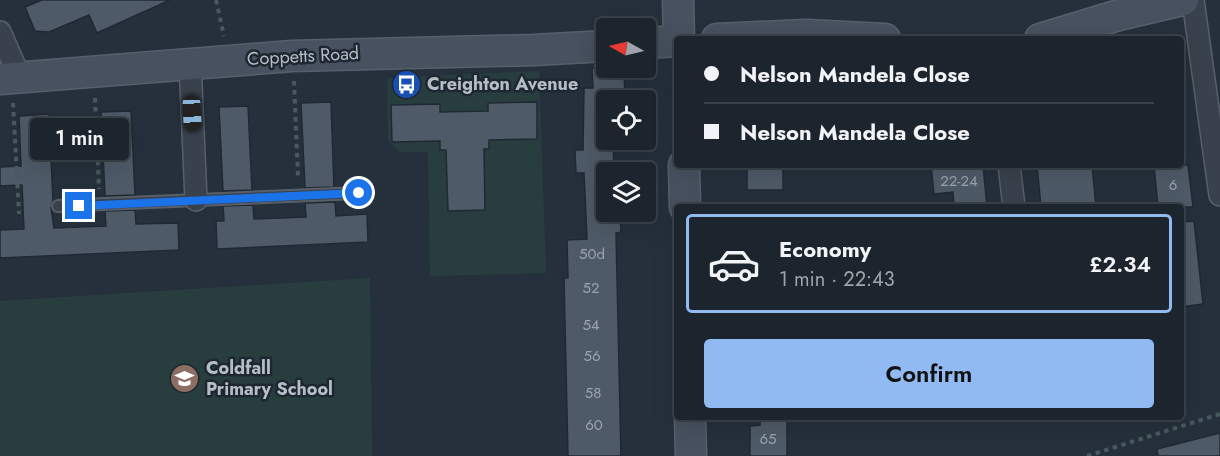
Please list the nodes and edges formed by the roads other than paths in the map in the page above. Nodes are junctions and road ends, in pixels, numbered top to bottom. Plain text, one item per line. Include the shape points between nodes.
1 (678, 0) edge
2 (1183, 0) edge
3 (1194, 0) edge
4 (1116, 7) edge
5 (0, 32) edge
6 (678, 36) edge
7 (784, 36) edge
8 (826, 36) edge
9 (1047, 36) edge
10 (674, 40) edge
11 (656, 42) edge
12 (596, 47) edge
13 (190, 62) junction
14 (9, 85) edge
15 (684, 168) edge
16 (1009, 168) edge
17 (359, 193) dead end
18 (1220, 195) edge
19 (196, 201) junction
20 (685, 204) edge
21 (1014, 204) edge
22 (58, 206) dead end
23 (690, 420) edge
24 (691, 456) edge

1 - 6 street
2 - 4 street
3 - 18 street
4 - 9 street
5 - 14 street
7 - 8 street
10 - 11 street
12 - 13 street, Coppetts Road
13 - 14 street, Coppetts Road
13 - 19 street
15 - 20 street
16 - 21 street
17 - 19 lane
19 - 22 lane
23 - 24 street

